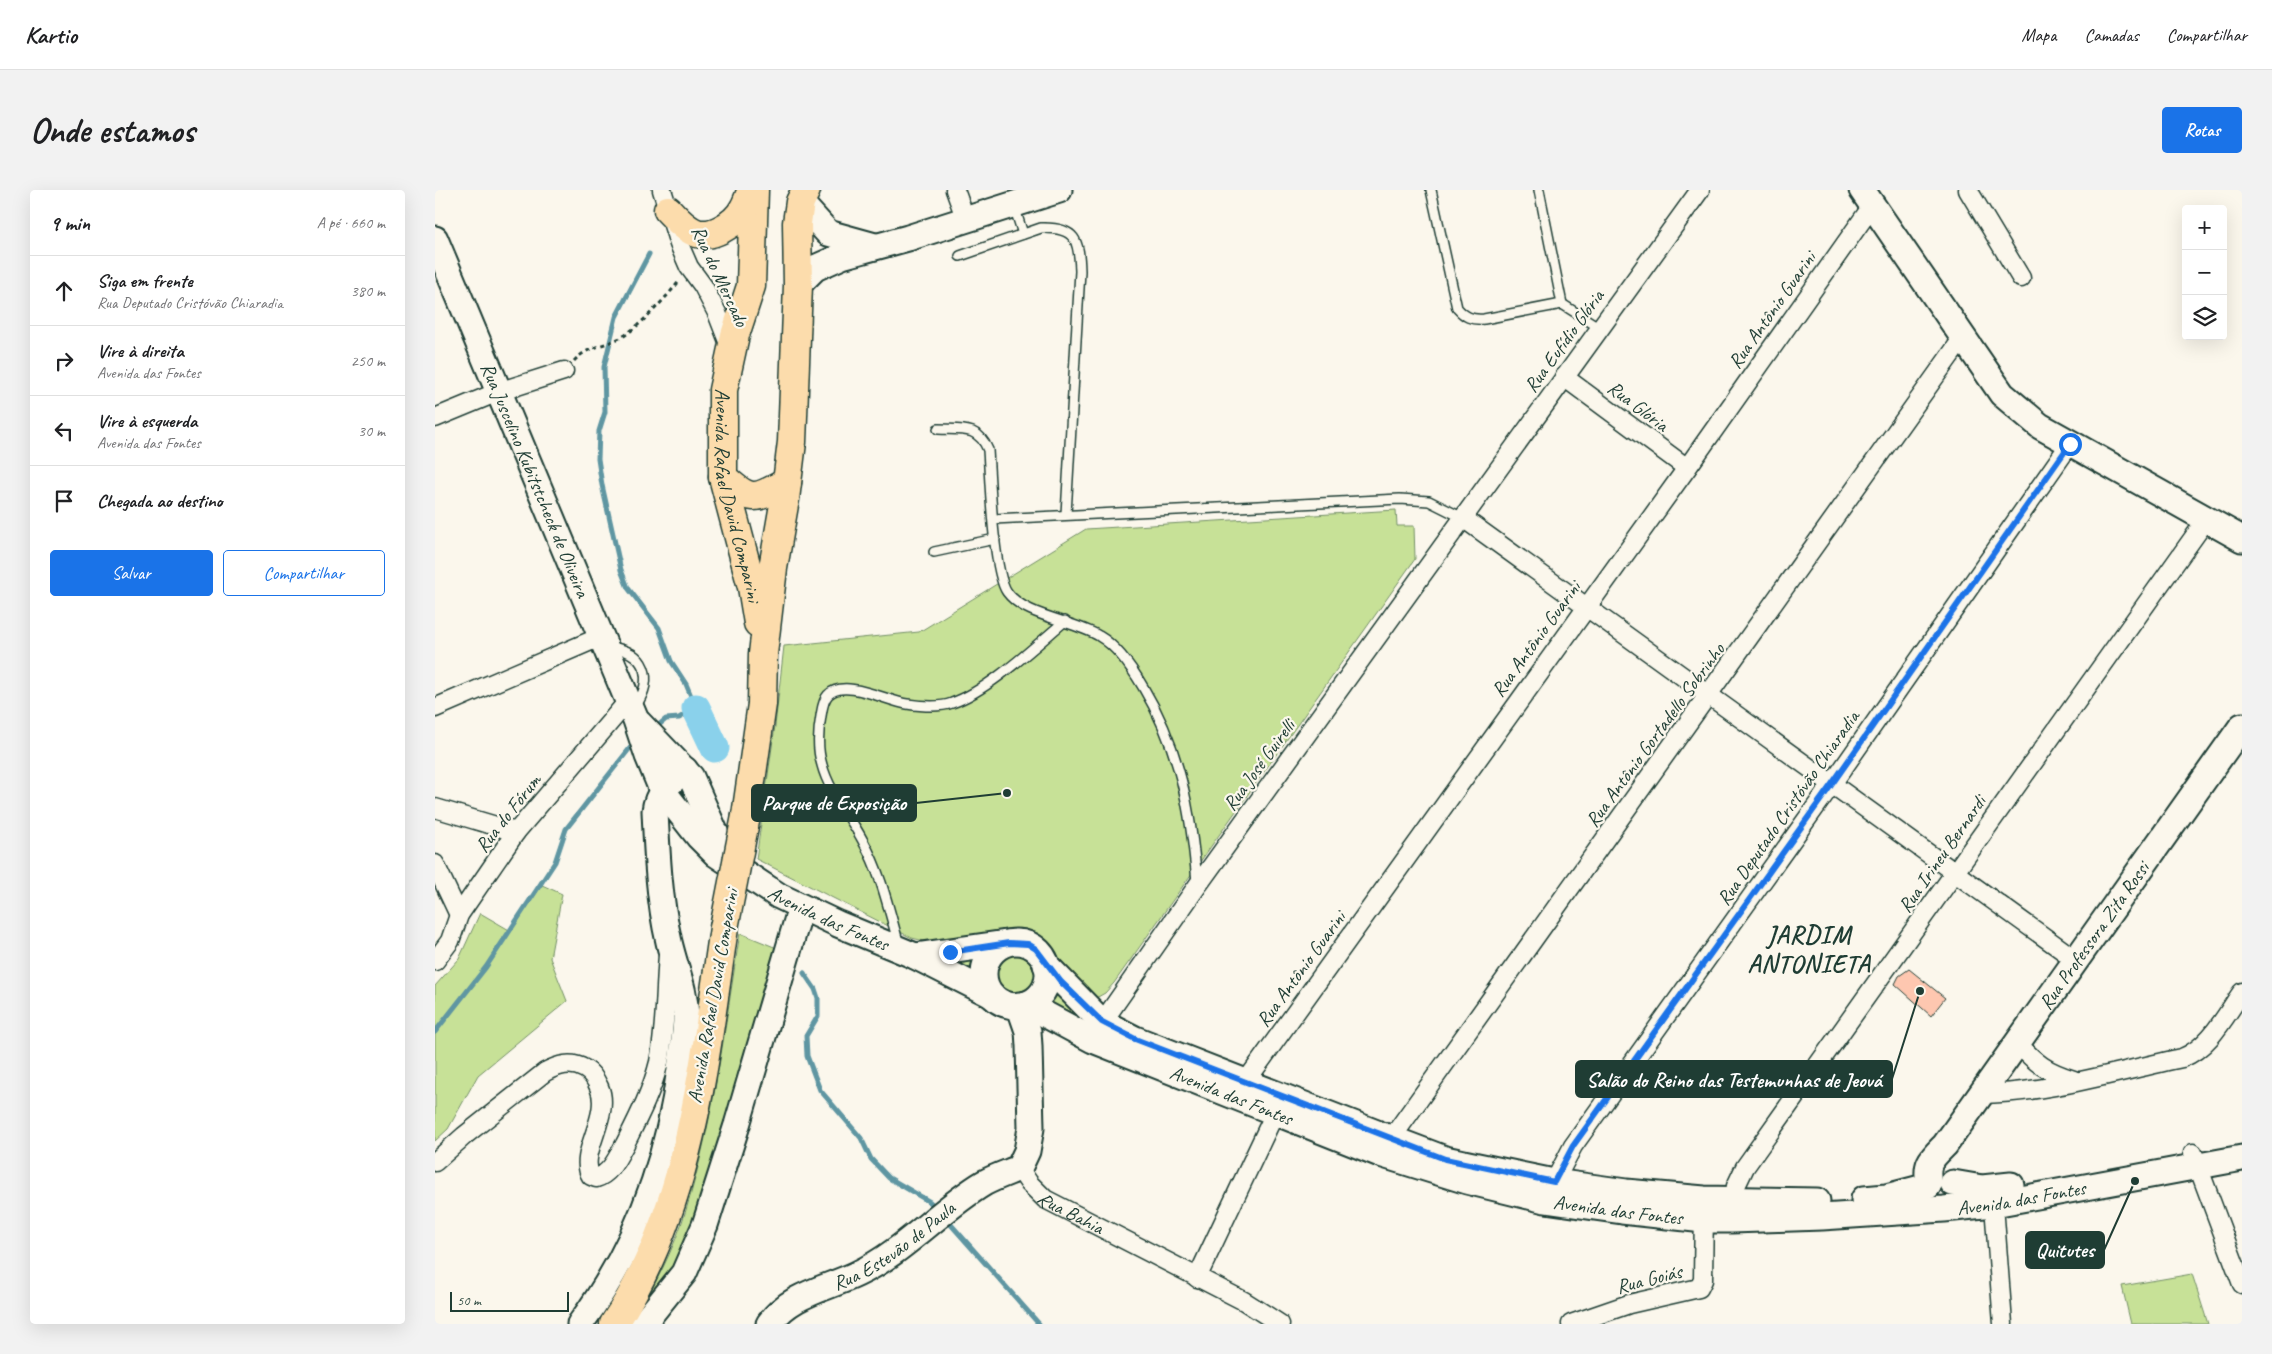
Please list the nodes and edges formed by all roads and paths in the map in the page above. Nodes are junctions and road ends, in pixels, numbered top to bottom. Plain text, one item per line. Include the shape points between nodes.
1 (753, 190) edge
2 (955, 190) edge
3 (1059, 190) edge
4 (1431, 190) edge
5 (1539, 190) edge
6 (1700, 190) edge
7 (1968, 190) edge
8 (803, 196) edge
9 (1867, 198) edge
10 (665, 200) edge
11 (1014, 205) junction
12 (966, 220) junction
13 (1023, 234) junction
14 (435, 239) edge
15 (877, 246) junction
16 (960, 256) dead end
17 (689, 267) junction
18 (2021, 278) dead end
19 (797, 286) junction
20 (1562, 304) junction
21 (1600, 328) junction
22 (1962, 339) junction
23 (732, 351) junction
24 (564, 371) joint
25 (1564, 377) junction
26 (498, 392) junction
27 (435, 418) edge
28 (938, 429) dead end
29 (2070, 444) junction
30 (1687, 468) junction
31 (723, 477) junction
32 (787, 482) junction
33 (1066, 514) junction
34 (1463, 518) junction
35 (994, 519) junction
36 (2206, 520) junction
37 (995, 539) junction
38 (2242, 539) edge
39 (934, 552) dead end
40 (1586, 607) junction
41 (1065, 621) junction
42 (602, 642) junction
43 (763, 654) junction
44 (1709, 695) junction
45 (435, 708) edge
46 (632, 711) junction
47 (2242, 726) edge
48 (685, 770) junction
49 (1832, 784) junction
50 (662, 790) junction
51 (701, 798) junction
52 (435, 808) edge
53 (680, 812) junction
54 (516, 832) junction
55 (728, 861) junction
56 (435, 864) edge
57 (1955, 873) junction
58 (1198, 885) junction
59 (801, 907) junction
60 (459, 916) junction
61 (1009, 943) junction
62 (669, 944) junction
63 (908, 953) junction
64 (2076, 960) junction
65 (435, 961) edge
66 (1046, 965) junction
67 (2242, 992) edge
68 (992, 995) junction
69 (1022, 1005) junction
70 (1097, 1031) junction
71 (2016, 1042) junction
72 (2075, 1081) junction
73 (1240, 1090) junction
74 (1980, 1094) junction
75 (1275, 1114) junction
76 (2242, 1142) edge
77 (1386, 1147) junction
78 (2242, 1158) edge
79 (2196, 1160) junction
80 (435, 1162) edge
81 (1019, 1168) junction
82 (1941, 1183) junction
83 (1549, 1191) junction
84 (1993, 1196) junction
85 (1704, 1209) junction
86 (1944, 1209) junction
87 (1732, 1210) junction
88 (1197, 1278) junction
89 (2242, 1284) edge
90 (580, 1324) edge
91 (614, 1324) edge
92 (643, 1324) edge
93 (769, 1324) edge
94 (1280, 1324) edge
95 (1571, 1324) edge
96 (2003, 1324) edge

1 - 10 main road via 733,222 707,234 693,232 681,224
1 - 23 main road, Avenida Rafael David Comparini via 751,286
2 - 12 street
3 - 11 main road
4 - 20 lane via 1457,308 1462,314 1474,320
5 - 20 lane
6 - 21 street, Rua Eufídio Glória
7 - 18 street
8 - 15 main road via 828,233
8 - 19 main road, Avenida Rafael David Comparini via 796,250
9 - 22 main road
9 - 30 street, Rua Antônio Guarini
10 - 17 street, Rua do Mercado
11 - 12 main road
11 - 13 lane
12 - 15 main road
13 - 16 lane
13 - 33 lane via 1055,227 1075,238 1079,249
14 - 26 main road, Rua Juscelino Kubitstcheck de Oliveira
15 - 19 main road via 815,268
17 - 23 street, Rua do Mercado via 717,313
17 - 24 path via 668,296 622,336 583,352
19 - 32 main road, Avenida Rafael David Comparini via 792,442
20 - 21 lane
21 - 25 street, Rua Eufídio Glória
22 - 29 main road via 2002,394 2040,426
22 - 44 street, Rua Antônio Gortadello Sobrinho
23 - 31 main road, Avenida Rafael David Comparini via 723,390
24 - 26 street
25 - 30 street, Rua Glória
25 - 34 street, Rua Eufídio Glória
26 - 27 street
26 - 42 main road, Rua Juscelino Kubitstcheck de Oliveira
28 - 35 lane via 968,430 984,440 988,450
29 - 36 main road
29 - 49 street, Rua Deputado Cristóvão Chiaradia
30 - 40 street, Rua Antônio Guarini
31 - 32 main road via 741,494 756,497
31 - 43 main road, Avenida Rafael David Comparini via 752,587
32 - 43 main road, Avenida Rafael David Comparini
33 - 34 lane via 1417,499 1441,506
33 - 35 lane
34 - 40 street
34 - 58 street, Rua José Guirelli
35 - 37 lane
36 - 38 main road
36 - 57 street, Rua Irineu Bernardi
37 - 39 lane
37 - 41 lane via 999,572 1007,592 1023,606
40 - 44 street
40 - 73 street, Rua Antônio Guarini
41 - 58 lane via 1099,636 1117,650 1155,707 1183,781 1193,828
41 - 63 lane via 981,688 950,704 907,704 847,688 835,690 827,696 819,724 822,767 864,842
42 - 45 street
42 - 46 main road, Rua Juscelino Kubitstcheck de Oliveira
43 - 91 main road, Avenida Rafael David Comparini, bridge via 762,704 746,816 695,1106 680,1173 658,1240
44 - 49 street
44 - 77 street, Rua Antônio Gortadello Sobrinho
46 - 48 main road, Rua Juscelino Kubitstcheck de Oliveira
46 - 50 main road, Rua Juscelino Kubitstcheck de Oliveira
46 - 54 street, Rua do Fórum
47 - 64 main road, Rua Professora Zita Rossi
48 - 50 main road
48 - 51 main road, Rua Juscelino Kubitstcheck de Oliveira
49 - 57 street
49 - 83 street, Rua Deputado Cristóvão Chiaradia via 1573,1146
50 - 53 main road, Avenida das Fontes
50 - 62 main road via 655,810 658,877
51 - 53 main road
51 - 55 main road, Rua Juscelino Kubitstcheck de Oliveira
52 - 54 street
53 - 55 main road, Avenida das Fontes via 707,845
54 - 60 street, Rua do Fórum
55 - 59 main road, Avenida das Fontes via 762,886
56 - 60 street
57 - 64 street
57 - 87 street, Rua Irineu Bernardi via 1745,1167 1736,1186
58 - 70 street, Rua José Guirelli
59 - 63 main road, Avenida das Fontes
59 - 92 main road via 705,1225 683,1273
60 - 65 street, Rua do Fórum via 450,941
61 - 63 main road, Avenida das Fontes
61 - 66 main road, Avenida das Fontes via 1028,944 1042,956
61 - 68 main road via 992,952 987,960 984,978
62 - 80 street via 659,1061 634,1125 608,1172 596,1178 591,1176 587,1166 601,1118 601,1092 588,1070 570,1064 545,1072
62 - 90 main road via 680,974 686,1016 670,1125 652,1189 627,1251
63 - 68 main road, Avenida das Fontes
64 - 71 main road, Rua Professora Zita Rossi
66 - 69 main road via 1046,984 1034,999
66 - 70 main road, Avenida das Fontes
67 - 72 street via 2208,1041 2190,1055
68 - 69 main road, Avenida das Fontes via 1009,1005
69 - 70 main road, Avenida das Fontes
69 - 81 main road via 1029,1046 1031,1128 1027,1152
70 - 73 main road, Avenida das Fontes
71 - 72 street via 2039,1066
71 - 74 main road, Rua Professora Zita Rossi
72 - 74 street via 2009,1093
73 - 75 main road, Avenida das Fontes
73 - 77 main road, Avenida das Fontes
74 - 82 main road, Rua Professora Zita Rossi via 1945,1144 1947,1162
75 - 77 main road, Avenida das Fontes
75 - 88 street
76 - 79 main road, Avenida das Fontes
77 - 83 main road, Avenida das Fontes via 1467,1182
78 - 79 main road, Avenida das Fontes
79 - 84 main road, Avenida das Fontes
79 - 89 street
81 - 88 street, Rua Bahia via 1045,1199
81 - 93 main road, Rua Estevão de Paula via 971,1191 895,1250 857,1274 786,1306
82 - 84 main road, Avenida das Fontes
82 - 86 main road, Rua Professora Zita Rossi via 1957,1189 1957,1198
82 - 87 main road, Avenida das Fontes via 1876,1198 1805,1201
83 - 85 main road, Avenida das Fontes via 1622,1211
84 - 86 main road, Avenida das Fontes
84 - 96 street
85 - 87 main road, Avenida das Fontes
85 - 95 street, Rua Goiás via 1703,1280 1699,1288 1629,1304
86 - 87 main road, Avenida das Fontes via 1822,1217
88 - 94 street, Rua Bahia via 1244,1301

